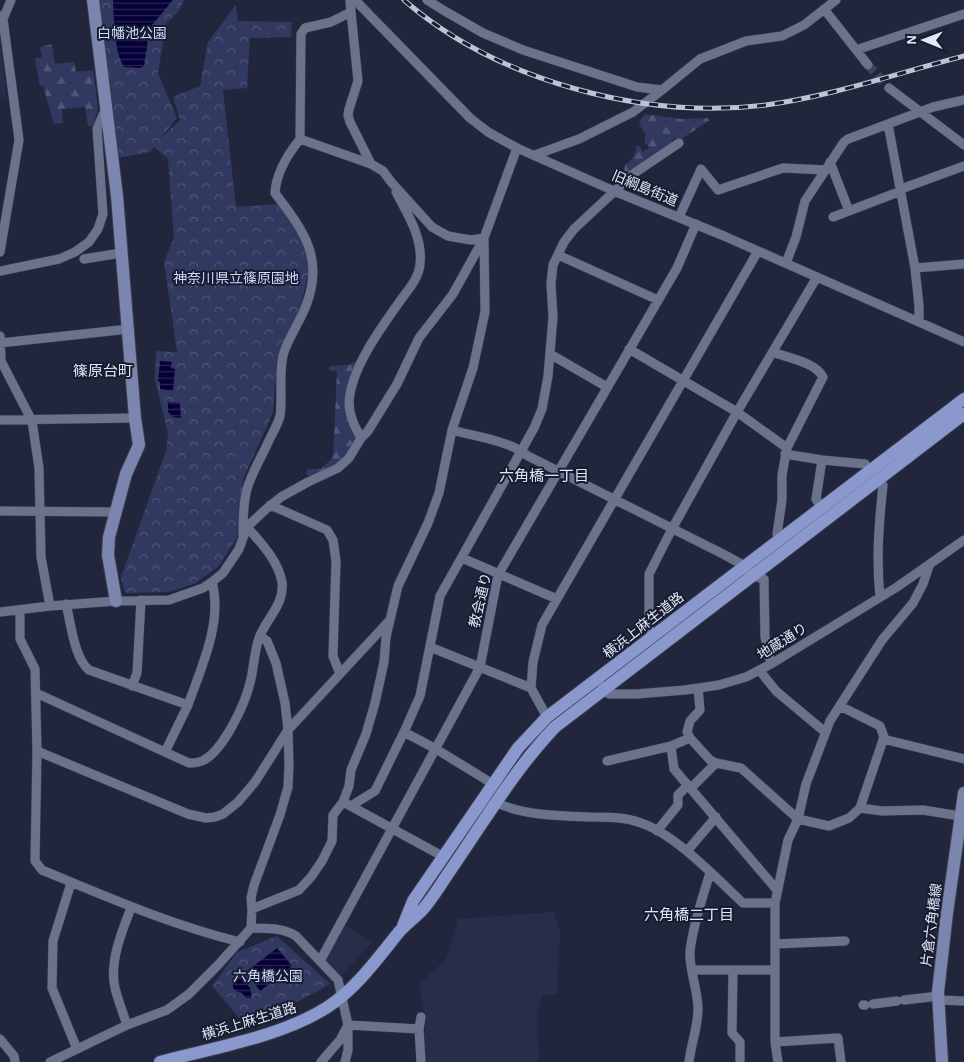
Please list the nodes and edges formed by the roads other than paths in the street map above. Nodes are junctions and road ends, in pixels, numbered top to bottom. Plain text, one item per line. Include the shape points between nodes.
1 (11, 0) edge
2 (93, 0) edge
3 (354, 0) edge
4 (428, 0) edge
5 (836, 0) edge
6 (824, 9) junction
7 (351, 12) junction
8 (964, 14) edge
9 (1, 16) edge
10 (856, 50) junction
11 (868, 65) tunnel mouth
12 (889, 88) tunnel mouth
13 (662, 90) junction
14 (964, 100) edge
15 (106, 107) junction
16 (921, 111) junction
17 (888, 124) junction
18 (300, 139) junction
19 (679, 143) dead end
20 (964, 145) edge
21 (517, 148) junction
22 (535, 155) junction
23 (371, 164) junction
24 (828, 166) junction
25 (964, 166) edge
26 (392, 183) junction
27 (901, 190) junction
28 (614, 191) junction
29 (849, 211) junction
30 (833, 217) dead end
31 (679, 218) junction
32 (696, 224) junction
33 (484, 238) junction
34 (758, 251) junction
35 (0, 252) edge
36 (121, 253) junction
37 (558, 255) junction
38 (84, 259) dead end
39 (786, 263) junction
40 (964, 264) edge
41 (915, 268) junction
42 (0, 271) edge
43 (817, 277) junction
44 (658, 300) junction
45 (919, 322) junction
46 (129, 329) junction
47 (0, 336) edge
48 (964, 342) edge
49 (0, 343) edge
50 (629, 349) junction
51 (772, 352) junction
52 (550, 354) junction
53 (683, 381) junction
54 (607, 387) junction
55 (964, 399) edge
56 (737, 412) junction
57 (964, 414) edge
58 (135, 418) junction
59 (0, 420) edge
60 (32, 421) junction
61 (452, 430) junction
62 (361, 438) junction
63 (522, 451) junction
64 (786, 451) junction
65 (822, 460) junction
66 (870, 470) junction
67 (558, 471) junction
68 (879, 479) junction
69 (614, 499) junction
70 (270, 505) junction
71 (821, 507) junction
72 (0, 511) edge
73 (39, 511) junction
74 (114, 512) junction
75 (672, 529) junction
76 (245, 531) junction
77 (780, 539) junction
78 (964, 540) edge
79 (462, 558) junction
80 (929, 566) junction
81 (748, 571) junction
82 (498, 575) junction
83 (212, 582) junction
84 (880, 597) junction
85 (557, 599) junction
86 (141, 600) junction
87 (116, 601) junction
88 (66, 604) junction
89 (50, 606) junction
90 (20, 610) junction
91 (0, 612) edge
92 (390, 621) junction
93 (654, 635) junction
94 (260, 636) junction
95 (430, 647) junction
96 (771, 664) junction
97 (480, 667) junction
98 (760, 671) junction
99 (340, 674) junction
100 (601, 684) junction
101 (132, 686) junction
102 (531, 688) junction
103 (698, 688) junction
104 (36, 693) junction
105 (188, 705) junction
106 (839, 707) junction
107 (547, 717) junction
108 (288, 730) junction
109 (404, 732) junction
110 (825, 732) junction
111 (690, 738) junction
112 (883, 739) junction
113 (671, 746) junction
114 (436, 749) junction
115 (37, 750) junction
116 (165, 752) junction
117 (964, 760) edge
118 (607, 761) dead end
119 (716, 763) junction
120 (493, 784) junction
121 (690, 787) junction
122 (964, 792) edge
123 (497, 803) junction
124 (347, 804) junction
125 (860, 808) junction
126 (960, 816) junction
127 (716, 817) junction
128 (798, 819) junction
129 (392, 828) junction
130 (657, 831) junction
131 (687, 851) junction
132 (960, 851) edge
133 (444, 856) junction
134 (710, 873) junction
135 (72, 883) junction
136 (777, 890) junction
137 (774, 904) junction
138 (131, 908) junction
139 (252, 909) junction
140 (251, 928) junction
141 (401, 930) junction
142 (845, 941) dead end
143 (240, 942) junction
144 (774, 944) junction
145 (320, 961) junction
146 (692, 970) junction
147 (732, 970) junction
148 (775, 970) junction
149 (343, 996) junction
150 (939, 998) junction
151 (964, 1001) edge
152 (867, 1005) dead end
153 (421, 1017) dead end
154 (127, 1025) junction
155 (348, 1025) junction
156 (419, 1029) junction
157 (0, 1039) edge
158 (775, 1042) junction
159 (77, 1049) junction
160 (15, 1062) edge
161 (50, 1062) edge
162 (160, 1062) edge
163 (320, 1062) edge
164 (346, 1062) edge
165 (421, 1062) edge
166 (689, 1062) edge
167 (740, 1062) edge
168 (778, 1062) edge
169 (841, 1062) edge
170 (942, 1062) edge

1 - 9 street
2 - 15 street
3 - 7 street via 350,2
3 - 21 street, 旧綱島街道 via 470,118
4 - 13 street via 522,50 637,87
5 - 6 street
6 - 10 street
6 - 13 street via 804,25 782,36 746,41 700,59
7 - 18 street via 331,22 305,28 300,34
7 - 23 street via 358,81 348,115
8 - 10 street
9 - 35 street via 19,140
10 - 11 street
12 - 16 street
13 - 22 street via 633,112
14 - 16 street
15 - 36 street
15 - 42 street via 97,129 103,214 98,229 89,242 59,259
16 - 17 street
16 - 20 street
17 - 24 street via 848,139
17 - 27 street
18 - 23 street
18 - 76 street via 289,153 275,183 274,193 298,223 307,243 314,269 312,289 284,349 280,416 247,489
19 - 28 street via 632,174
21 - 22 street, 旧綱島街道
21 - 33 street
22 - 28 street, 旧綱島街道
23 - 26 street via 383,171
24 - 29 street
24 - 31 street via 783,168 718,190 701,169
24 - 39 street via 805,201
25 - 27 street
26 - 33 street via 432,227 448,236
26 - 62 street via 418,238 420,266 413,284 378,334 356,374 349,404
27 - 29 street
27 - 41 street
28 - 31 street, 旧綱島街道
28 - 37 street via 574,228
29 - 30 street
31 - 32 street, 旧綱島街道
32 - 34 street, 旧綱島街道
32 - 44 street, 教会通り via 677,268
33 - 61 street via 485,312 473,368
33 - 62 street via 453,294 419,338 397,384
34 - 39 street, 旧綱島街道
34 - 53 street
36 - 38 street
36 - 46 street
37 - 44 street
37 - 52 street via 553,265 551,284
39 - 43 street, 旧綱島街道
40 - 41 street
41 - 45 street
43 - 45 street, 旧綱島街道
43 - 51 street
44 - 50 street, 教会通り
45 - 48 street, 旧綱島街道
46 - 49 street
46 - 58 street
47 - 49 street
49 - 60 street via 1,361
50 - 53 street
50 - 54 street, 教会通り
51 - 56 street
51 - 64 street via 814,367 823,377
52 - 54 street
52 - 63 street via 542,409
53 - 56 street
53 - 69 street
54 - 67 street, 教会通り
55 - 66 main road, 横浜上麻生道路
56 - 64 street
56 - 75 street
57 - 68 main road, 横浜上麻生道路
58 - 60 street
58 - 74 street via 139,445
59 - 60 street
60 - 73 street via 39,468
61 - 63 street
61 - 92 street via 439,493 398,586
62 - 70 street via 349,458 338,468
63 - 67 street
63 - 79 street
64 - 65 street
64 - 77 street via 777,534
65 - 66 street via 865,464
65 - 71 street via 816,499
66 - 71 main road, 横浜上麻生道路
67 - 69 street
67 - 82 street, 教会通り
68 - 81 main road, 横浜上麻生道路
68 - 84 street via 883,485 877,569
69 - 75 street
69 - 85 street
70 - 76 street
70 - 99 street via 327,530 333,540 336,561 333,656
71 - 77 main road, 横浜上麻生道路
72 - 73 street
73 - 74 street
73 - 89 street
74 - 87 street via 108,555
75 - 81 street
75 - 93 street via 649,574 650,629
76 - 83 street via 239,550 223,573
76 - 94 street via 270,554 282,583 275,611
77 - 81 main road, 横浜上麻生道路
78 - 80 street, 地蔵通り
79 - 82 street
79 - 95 street via 440,596
80 - 84 street, 地蔵通り
80 - 106 street via 913,603 882,640
81 - 93 main road, 横浜上麻生道路
81 - 96 street via 764,579 765,637
81 - 100 main road, 横浜上麻生道路
82 - 85 street
82 - 97 street, 教会通り
83 - 86 street via 169,600
83 - 105 street via 212,628
84 - 96 street, 地蔵通り
85 - 102 street via 542,625 533,662
86 - 87 street
86 - 101 street via 137,673
87 - 88 street
88 - 89 street
88 - 101 street via 78,656 84,665 89,670
89 - 90 street
90 - 91 street
90 - 104 street via 20,640 35,669
92 - 99 street
92 - 124 street via 375,703 351,770
93 - 100 main road, 横浜上麻生道路
94 - 108 street via 267,641 276,663
94 - 116 street via 247,694 220,746 206,759 193,763
95 - 97 street
95 - 109 street via 420,696
96 - 98 street, 地蔵通り
97 - 102 street
97 - 114 street, 教会通り
98 - 103 street, 地蔵通り via 746,678
98 - 110 street via 776,691
99 - 108 street
100 - 103 street, 地蔵通り via 606,692 612,694
100 - 107 main road, 横浜上麻生道路
100 - 123 main road, 横浜上麻生道路 via 532,753
101 - 105 street
102 - 107 street
103 - 111 street via 700,710 690,721 686,732
104 - 115 street
104 - 116 street
105 - 116 street
106 - 110 street
106 - 112 street via 880,726
107 - 120 main road, 横浜上麻生道路 via 518,748
108 - 115 street via 255,782 238,802 223,814 206,818 188,814
108 - 139 street via 288,787 254,884 250,898
109 - 114 street
109 - 124 street via 375,791
110 - 128 street via 806,784
111 - 113 street
111 - 119 street
112 - 117 street
112 - 125 street
113 - 118 street
113 - 121 street via 674,769
114 - 120 street
114 - 129 street, 教会通り
115 - 135 street via 35,861 42,870
119 - 121 street
119 - 128 street via 740,768
120 - 133 main road, 横浜上麻生道路
121 - 127 street
121 - 130 street via 678,795 678,805
122 - 126 street, 片倉六角橋線
123 - 130 street via 512,810 614,818 641,823
123 - 141 main road, 横浜上麻生道路 via 424,908
124 - 129 street
124 - 139 street via 333,815 332,841 311,877 299,890
125 - 126 street via 923,810
125 - 128 street via 849,818 829,826
126 - 132 street, 片倉六角橋線
127 - 131 street
127 - 136 street
128 - 136 street via 788,840
129 - 133 street
129 - 145 street, 教会通り
130 - 131 street
131 - 134 street
132 - 150 street, 片倉六角橋線 via 947,914
133 - 141 main road, 横浜上麻生道路 via 413,901
134 - 137 street via 743,904
134 - 146 street via 690,952
135 - 138 street
135 - 159 street via 53,941 52,988
136 - 137 street
137 - 144 street
138 - 143 street
138 - 154 street via 115,955 114,986
139 - 140 street
140 - 143 street
140 - 145 street via 288,931
141 - 149 main road, 横浜上麻生道路
142 - 144 street
143 - 154 street via 190,994 167,1010
144 - 148 street
145 - 149 street via 338,980
146 - 147 street
146 - 166 street via 698,1008
147 - 148 street
147 - 167 street via 732,1033 740,1042
148 - 158 street
149 - 155 street
149 - 162 main road, 横浜上麻生道路 via 289,1026
150 - 151 street
150 - 152 street
150 - 170 street, 片倉六角橋線
153 - 156 street
154 - 159 street
155 - 156 street
155 - 163 street via 340,1040
155 - 164 street
156 - 165 street
157 - 160 street
158 - 168 street
158 - 169 street via 838,1038
159 - 161 street

